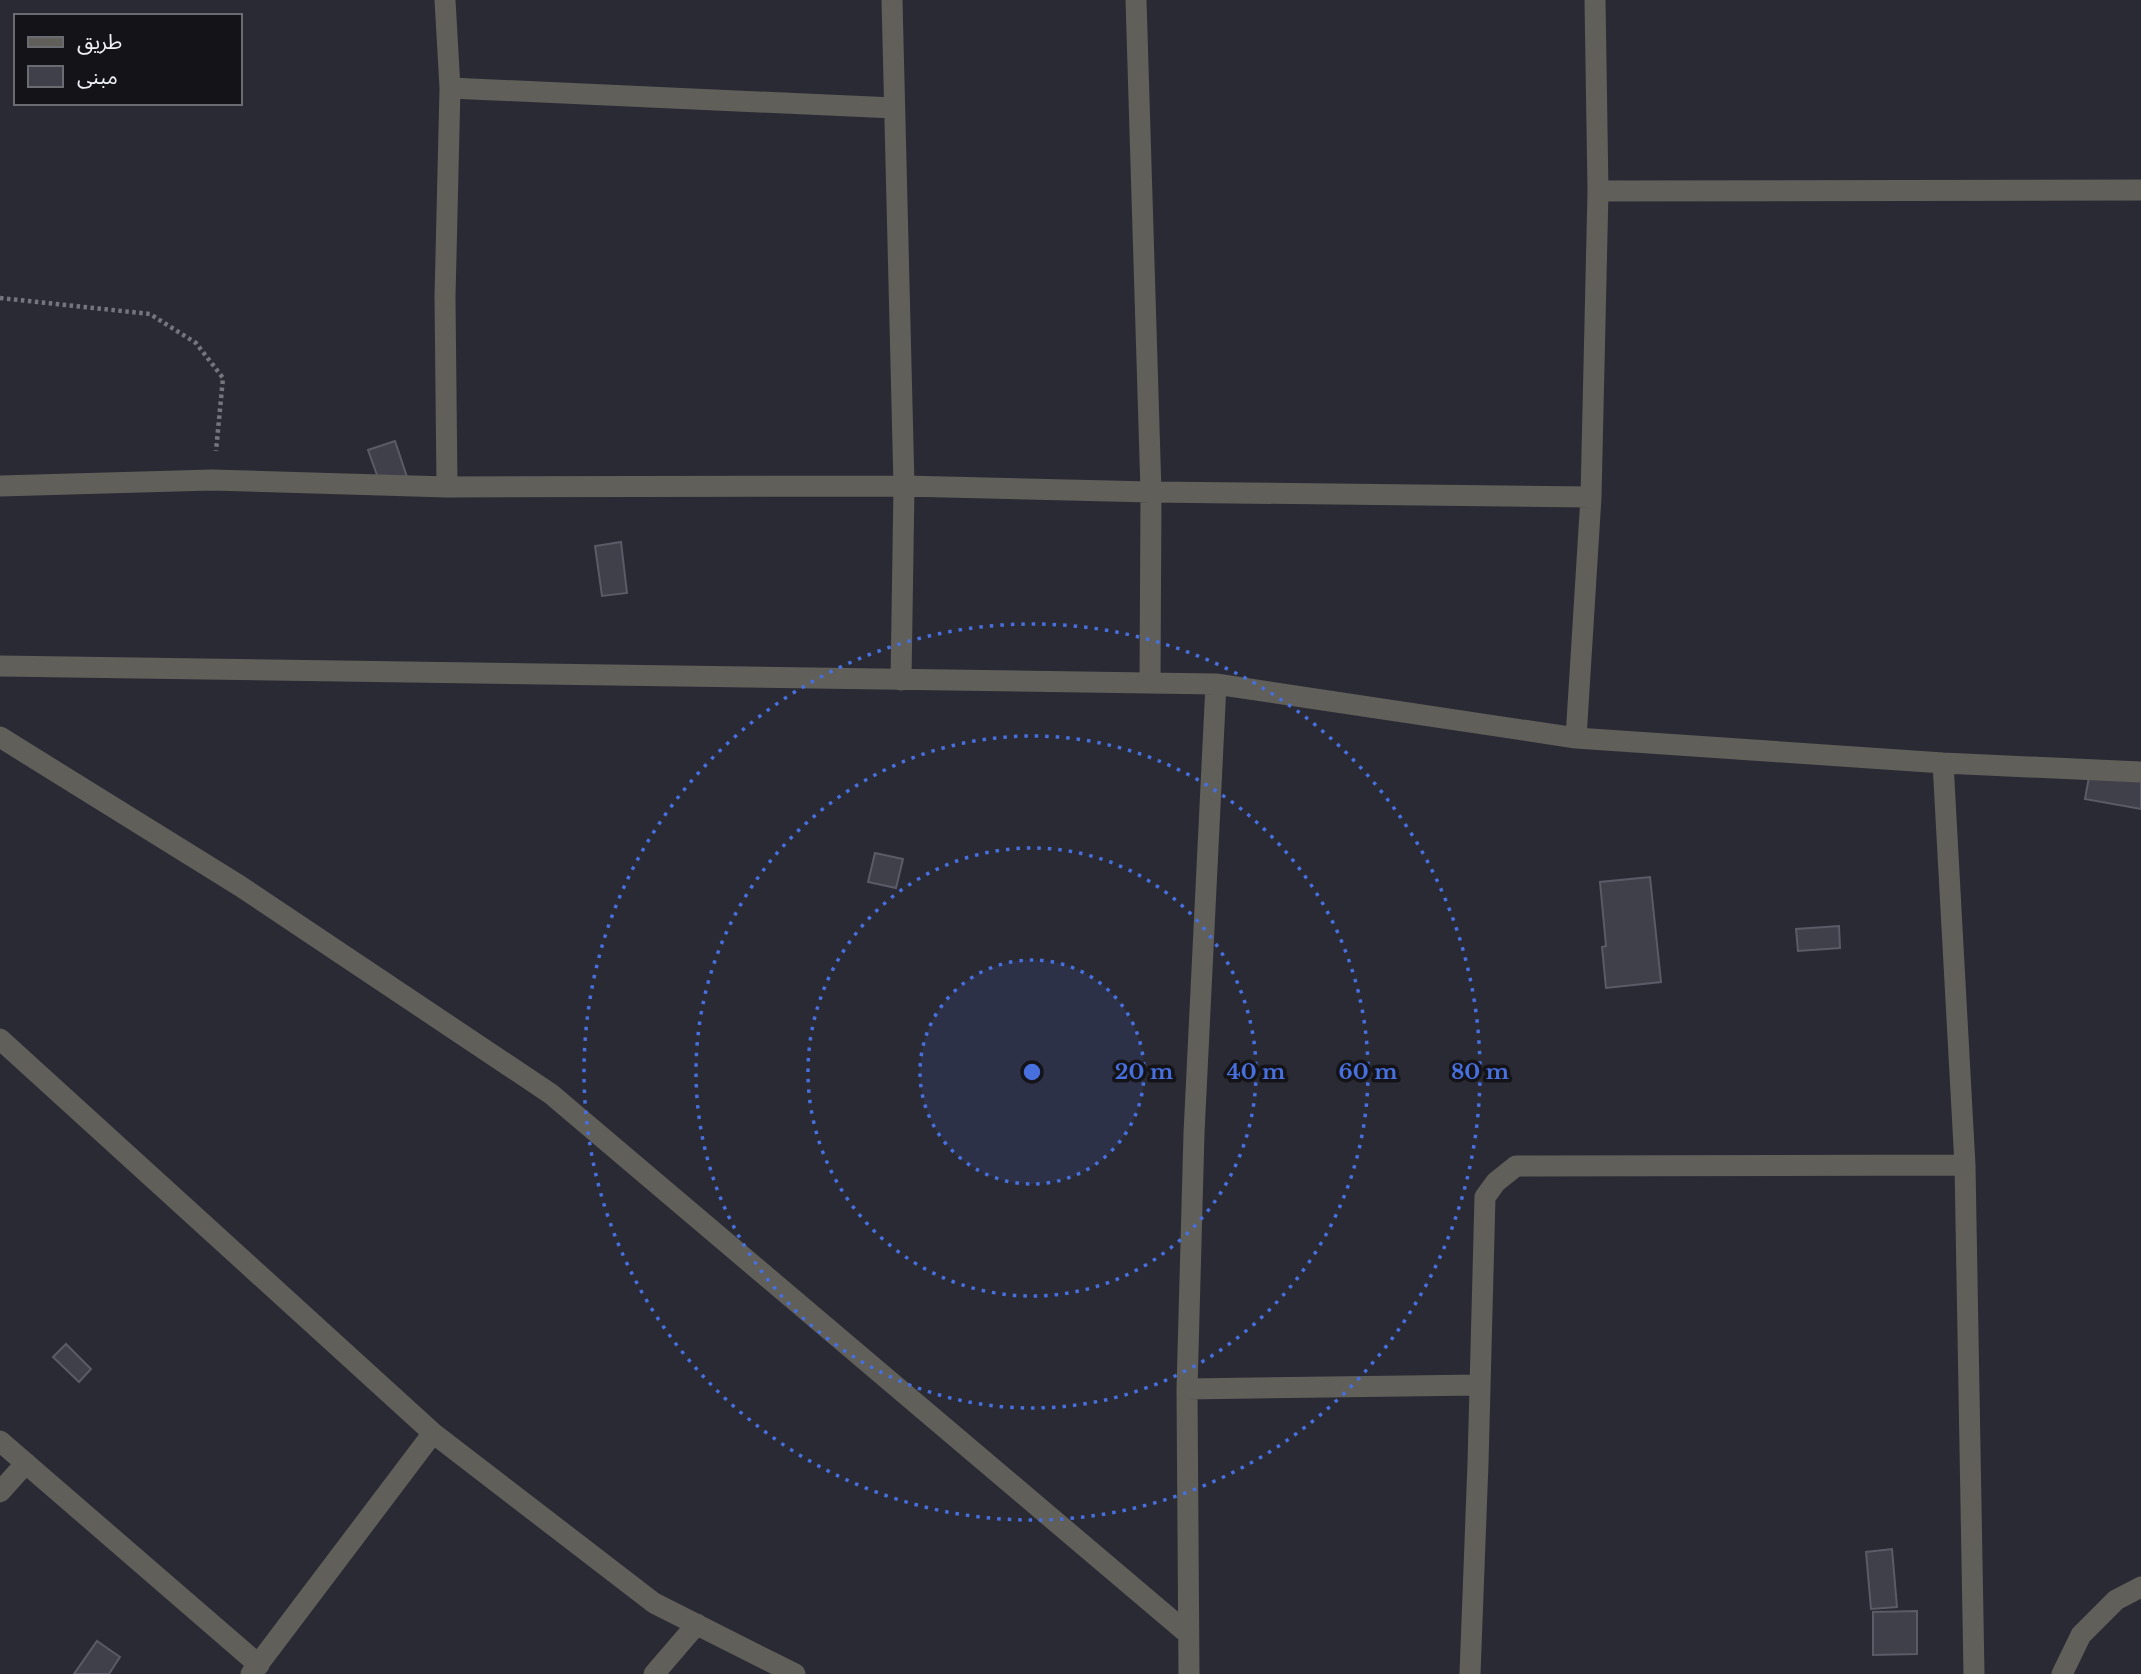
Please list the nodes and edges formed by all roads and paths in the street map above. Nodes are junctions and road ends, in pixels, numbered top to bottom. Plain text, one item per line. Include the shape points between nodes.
1 (445, 0) edge
2 (892, 0) edge
3 (1136, 0) edge
4 (1595, 0) edge
5 (450, 88) junction
6 (894, 108) junction
7 (2141, 190) edge
8 (1598, 191) junction
9 (0, 298) edge
10 (212, 480) junction
11 (0, 486) edge
12 (904, 486) junction
13 (447, 487) junction
14 (1151, 492) junction
15 (1591, 497) junction
16 (0, 666) edge
17 (901, 680) junction
18 (1150, 683) junction
19 (1216, 684) junction
20 (0, 737) edge
21 (1576, 738) junction
22 (1943, 763) junction
23 (2141, 772) edge
24 (0, 1039) edge
25 (1965, 1165) junction
26 (1480, 1385) junction
27 (1187, 1389) junction
28 (433, 1433) junction
29 (0, 1441) edge
30 (26, 1463) junction
31 (0, 1492) edge
32 (2141, 1587) edge
33 (697, 1624) junction
34 (1187, 1633) junction
35 (255, 1670) edge
36 (654, 1674) edge
37 (795, 1674) edge
38 (1189, 1674) edge
39 (1470, 1674) edge
40 (1974, 1674) edge
41 (2062, 1674) edge

1 - 5 street
2 - 6 street
3 - 14 street
4 - 8 street
5 - 6 street
5 - 13 street
6 - 12 street
7 - 8 street
8 - 15 street
9 - 10 path via 150,314 196,343 223,378
10 - 11 street
10 - 13 street
12 - 13 street
12 - 14 street
12 - 17 street
14 - 15 street
14 - 18 street
15 - 21 street
16 - 17 street
17 - 18 street
18 - 19 street
19 - 21 street
19 - 27 street via 1194,1133
20 - 34 street via 240,886 551,1094
21 - 22 street
22 - 23 street
22 - 25 street
24 - 28 street
25 - 26 street via 1516,1167 1485,1197
25 - 40 street
26 - 27 street
26 - 39 street
27 - 34 street
28 - 33 street via 654,1603
28 - 35 street
29 - 30 street
30 - 31 street
30 - 35 street
32 - 41 street via 2116,1600 2081,1635
33 - 36 street
33 - 37 street
34 - 38 street

